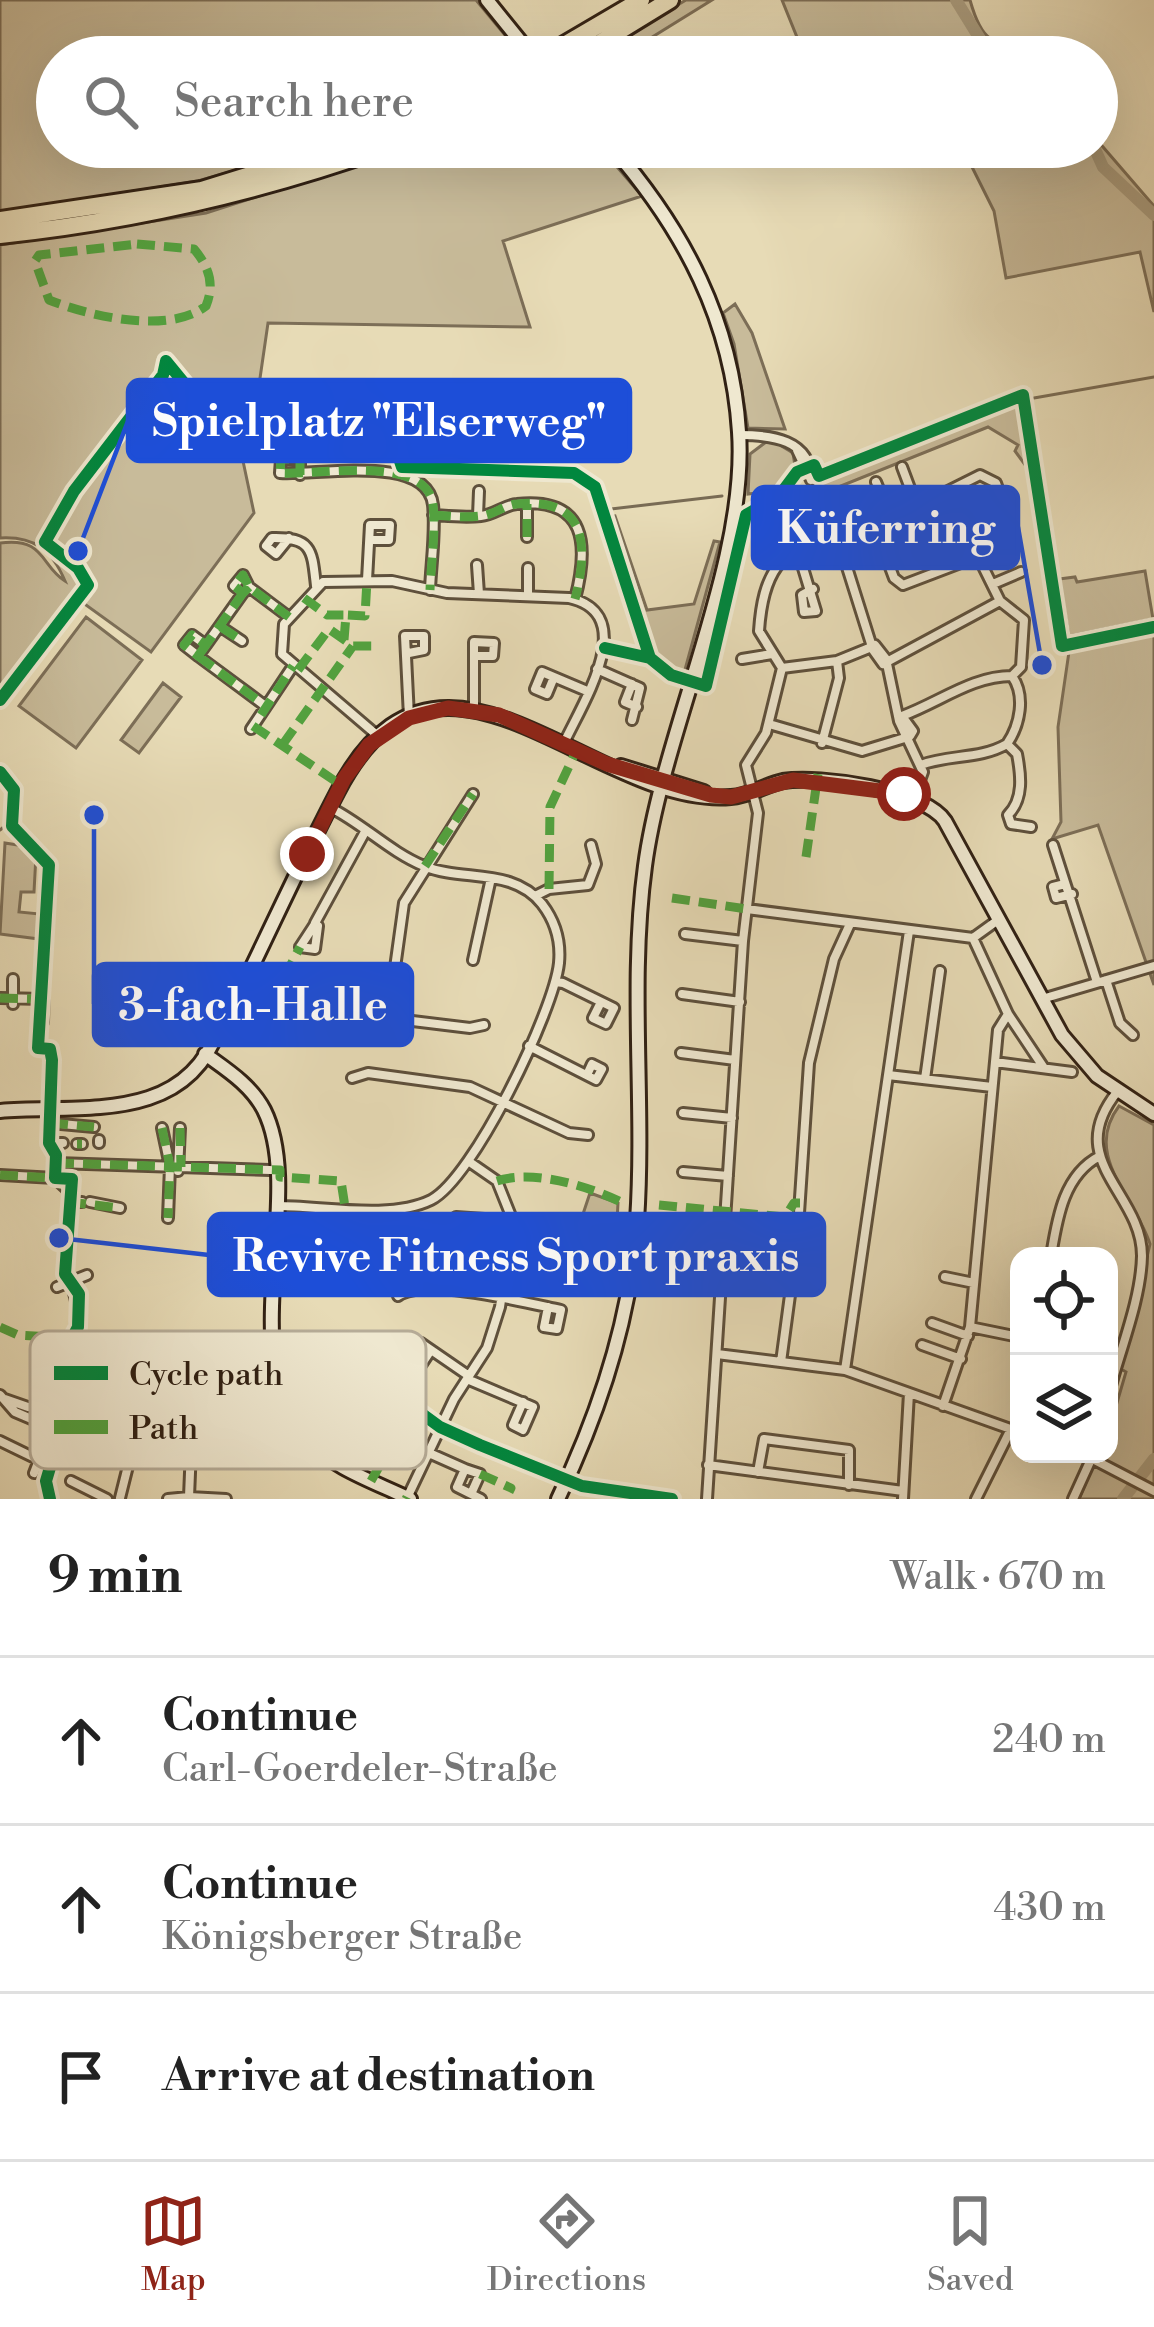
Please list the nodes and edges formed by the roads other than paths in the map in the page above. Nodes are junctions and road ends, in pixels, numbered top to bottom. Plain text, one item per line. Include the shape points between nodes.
1 (488, 0) edge
2 (641, 0) edge
3 (670, 0) edge
4 (516, 36) edge
5 (580, 36) edge
6 (611, 36) edge
7 (273, 168) edge
8 (319, 168) edge
9 (628, 168) edge
10 (0, 220) edge
11 (0, 236) edge
12 (739, 435) junction
13 (796, 448) dead end
14 (902, 467) dead end
15 (300, 475) dead end
16 (876, 482) dead end
17 (479, 491) dead end
18 (850, 494) dead end
19 (818, 500) dead end
20 (527, 504) junction
21 (1005, 508) dead end
22 (937, 512) junction
23 (433, 515) junction
24 (920, 515) junction
25 (478, 516) junction
26 (894, 526) junction
27 (831, 531) junction
28 (527, 537) dead end
29 (873, 537) junction
30 (289, 538) dead end
31 (370, 540) dead end
32 (796, 545) junction
33 (839, 550) junction
34 (979, 556) junction
35 (477, 565) dead end
36 (527, 568) dead end
37 (1022, 572) dead end
38 (367, 580) junction
39 (993, 584) junction
40 (316, 586) junction
41 (813, 589) dead end
42 (430, 590) junction
43 (479, 594) junction
44 (528, 596) junction
45 (575, 598) junction
46 (1000, 601) junction
47 (290, 617) junction
48 (221, 627) junction
49 (242, 640) dead end
50 (206, 645) junction
51 (875, 645) junction
52 (410, 652) dead end
53 (772, 655) junction
54 (198, 656) junction
55 (476, 656) dead end
56 (742, 659) dead end
57 (837, 661) junction
58 (884, 664) junction
59 (293, 666) junction
60 (782, 668) junction
61 (597, 669) junction
62 (1012, 676) junction
63 (554, 677) dead end
64 (587, 691) junction
65 (264, 705) junction
66 (474, 709) junction
67 (902, 716) junction
68 (409, 718) junction
69 (632, 720) dead end
70 (769, 724) junction
71 (676, 728) junction
72 (250, 730) dead end
73 (378, 736) junction
74 (910, 736) junction
75 (564, 743) junction
76 (822, 743) junction
77 (1007, 744) junction
78 (607, 764) junction
79 (921, 765) junction
80 (641, 770) junction
81 (662, 783) junction
82 (753, 792) junction
83 (473, 794) dead end
84 (685, 794) junction
85 (711, 795) junction
86 (914, 796) junction
87 (329, 807) junction
88 (1031, 827) dead end
89 (366, 830) junction
90 (651, 834) junction
91 (591, 845) dead end
92 (1053, 845) dead end
93 (425, 866) junction
94 (490, 878) junction
95 (1065, 884) junction
96 (1072, 894) junction
97 (535, 896) junction
98 (747, 909) junction
99 (998, 920) junction
100 (317, 922) dead end
101 (850, 924) junction
102 (910, 931) junction
103 (685, 934) dead end
104 (973, 938) junction
105 (743, 941) junction
106 (473, 959) dead end
107 (1154, 966) edge
108 (940, 971) dead end
109 (13, 979) dead end
110 (44, 980) dead end
111 (1101, 980) junction
112 (556, 982) junction
113 (682, 994) dead end
114 (0, 998) edge
115 (43, 999) junction
116 (1040, 999) junction
117 (13, 1001) junction
118 (601, 1001) dead end
119 (740, 1002) junction
120 (1008, 1014) junction
121 (327, 1017) dead end
122 (388, 1018) junction
123 (43, 1022) dead end
124 (484, 1025) dead end
125 (1133, 1035) dead end
126 (529, 1046) junction
127 (681, 1053) dead end
128 (205, 1054) junction
129 (735, 1060) junction
130 (994, 1062) junction
131 (1044, 1068) junction
132 (1072, 1072) dead end
133 (587, 1075) dead end
134 (889, 1075) junction
135 (352, 1078) dead end
136 (925, 1079) junction
137 (992, 1088) junction
138 (1117, 1092) junction
139 (502, 1100) junction
140 (0, 1111) edge
141 (682, 1113) dead end
142 (1154, 1114) edge
143 (732, 1118) junction
144 (94, 1127) dead end
145 (162, 1128) dead end
146 (180, 1128) dead end
147 (588, 1135) dead end
148 (49, 1143) junction
149 (63, 1143) dead end
150 (1100, 1156) junction
151 (56, 1163) junction
152 (73, 1163) junction
153 (173, 1163) junction
154 (471, 1163) junction
155 (270, 1170) dead end
156 (682, 1172) dead end
157 (0, 1175) edge
158 (728, 1176) junction
159 (55, 1178) junction
160 (73, 1179) junction
161 (68, 1190) junction
162 (68, 1202) junction
163 (274, 1206) junction
164 (120, 1208) dead end
165 (168, 1218) dead end
166 (469, 1218) dead end
167 (513, 1221) junction
168 (1053, 1247) edge
169 (682, 1258) dead end
170 (86, 1276) dead end
171 (945, 1277) dead end
172 (974, 1283) junction
173 (72, 1284) junction
174 (57, 1287) dead end
175 (720, 1288) junction
176 (398, 1296) dead end
177 (500, 1298) junction
178 (548, 1307) dead end
179 (932, 1323) dead end
180 (74, 1331) edge
181 (277, 1331) edge
182 (969, 1331) junction
183 (1010, 1336) edge
184 (922, 1346) dead end
185 (431, 1350) dead end
186 (717, 1354) junction
187 (1118, 1356) edge
188 (961, 1360) junction
189 (781, 1362) junction
190 (845, 1370) junction
191 (468, 1377) junction
192 (909, 1394) junction
193 (1, 1399) edge
194 (523, 1402) dead end
195 (944, 1406) junction
196 (30, 1407) edge
197 (30, 1419) edge
198 (1010, 1429) edge
199 (1010, 1440) edge
200 (0, 1441) edge
201 (429, 1453) junction
202 (30, 1456) edge
203 (426, 1459) edge
204 (1086, 1463) edge
205 (1104, 1463) edge
206 (708, 1465) junction
207 (36, 1469) edge
208 (126, 1469) edge
209 (351, 1469) edge
210 (422, 1469) edge
211 (465, 1469) junction
212 (758, 1472) junction
213 (34, 1473) dead end
214 (71, 1481) dead end
215 (849, 1484) junction
216 (1154, 1491) edge
217 (471, 1494) junction
218 (903, 1495) edge
219 (189, 1497) edge
220 (408, 1498) edge
221 (106, 1499) edge
222 (120, 1499) edge
223 (168, 1499) edge
224 (226, 1499) edge
225 (482, 1499) edge
226 (558, 1499) edge
227 (707, 1499) edge
228 (976, 1499) edge
229 (1072, 1499) edge

1 - 4 street
2 - 5 highway
3 - 6 highway
7 - 10 highway via 202,190
8 - 11 highway via 205,204
9 - 12 street via 698,272 727,347
12 - 13 street via 780,436
12 - 71 street via 726,544
14 - 24 street
15 - 23 street via 409,475 428,492
16 - 26 street
17 - 25 street
18 - 29 street
19 - 27 street
20 - 25 street
20 - 28 street
20 - 45 street via 554,504 572,517 586,556
21 - 22 street via 996,483 980,475 940,495
22 - 24 street
22 - 34 street via 963,526
23 - 25 street
23 - 42 street
24 - 26 street
26 - 29 street
27 - 32 street
27 - 33 street
29 - 33 street
29 - 34 street via 903,585
30 - 40 street via 310,545
31 - 38 street
32 - 41 street
32 - 53 street via 780,559 760,619
33 - 51 street
34 - 39 street
35 - 43 street
36 - 44 street
37 - 39 street
38 - 40 street
38 - 42 street
39 - 46 street
40 - 47 street
42 - 43 street
43 - 44 street
44 - 45 street
45 - 61 street via 603,623
46 - 58 street
46 - 62 street via 1027,633
47 - 48 street via 246,590
47 - 59 street via 279,640
48 - 49 street
48 - 50 street
50 - 54 street
50 - 54 street via 192,634 184,645
51 - 57 street
51 - 58 street
52 - 68 street
53 - 56 street
53 - 60 street
54 - 65 street
55 - 66 street
57 - 60 street
57 - 76 street
58 - 67 street
59 - 65 street
59 - 73 street
60 - 70 street
61 - 64 street
61 - 69 street via 642,695
62 - 67 street via 981,677
62 - 77 street via 1018,726
63 - 64 street
64 - 75 street
65 - 72 street
66 - 68 street
66 - 75 street
67 - 74 street
68 - 73 street
70 - 76 street
70 - 82 street via 746,766
71 - 80 street via 658,759
71 - 81 street
73 - 87 street
74 - 76 street via 862,751
74 - 79 street
75 - 78 street
77 - 79 street
77 - 88 street via 1017,754 1019,789 1008,815 1011,824
78 - 80 street
78 - 81 street
79 - 86 street
80 - 81 street
81 - 84 street
81 - 85 street
81 - 90 street
82 - 85 street
82 - 86 street via 798,780
82 - 98 street via 758,813
83 - 93 street
84 - 85 street
84 - 90 street via 663,808
86 - 99 street via 943,818
87 - 89 street
87 - 128 street
89 - 93 street
89 - 100 street
90 - 226 street via 640,913 630,1281 608,1379
91 - 97 street via 596,864 588,885
92 - 95 street
93 - 94 street
93 - 122 street via 397,924
94 - 97 street
94 - 106 street
95 - 96 street
95 - 96 street via 1053,887 1057,898
96 - 111 street
97 - 112 street via 556,930
98 - 101 street
98 - 105 street
99 - 104 street
99 - 116 street
101 - 102 street
101 - 189 street via 809,1064
102 - 104 street
102 - 134 street
103 - 105 street
104 - 120 street
105 - 119 street
107 - 111 street
108 - 136 street
109 - 117 street
110 - 115 street
111 - 116 street
111 - 125 street
112 - 118 street
112 - 126 street
113 - 119 street
114 - 117 street
115 - 117 street
115 - 123 street
116 - 138 street via 1074,1051
119 - 129 street
120 - 130 street
120 - 131 street
121 - 122 street
122 - 124 street
126 - 133 street
126 - 139 street
127 - 129 street
128 - 140 street via 136,1105
128 - 163 street via 245,1084 264,1111 274,1144
129 - 143 street
130 - 131 street
130 - 137 street
131 - 132 street
134 - 136 street
134 - 190 street
135 - 139 street via 368,1073 470,1087
136 - 137 street
137 - 172 street
138 - 142 street
138 - 150 street via 1101,1119
139 - 147 street
139 - 154 street
141 - 143 street
143 - 158 street
144 - 148 street via 50,1122
145 - 153 street
146 - 153 street
148 - 149 street
148 - 151 street
150 - 168 street via 1063,1198
150 - 187 street via 1134,1221 1142,1257
151 - 152 street
151 - 159 street
152 - 153 street
152 - 160 street
153 - 155 street
153 - 165 street
154 - 163 street via 446,1191 412,1206
154 - 167 street via 497,1181
156 - 158 street
157 - 159 street
158 - 175 street
159 - 160 street
159 - 161 street
160 - 161 street
161 - 162 street
162 - 164 street
162 - 173 street via 64,1274
163 - 181 street
166 - 167 street
167 - 177 street
169 - 175 street via 683,1281
170 - 173 street
171 - 172 street
172 - 182 street
173 - 174 street
173 - 180 street via 79,1294
175 - 186 street
176 - 177 street via 418,1290
177 - 178 street
177 - 191 street via 489,1344
179 - 182 street
182 - 183 street
182 - 188 street
184 - 188 street
185 - 191 street
186 - 189 street
186 - 206 street
188 - 195 street
189 - 190 street
190 - 192 street
191 - 194 street
191 - 201 street
192 - 195 street
192 - 218 street
193 - 196 street
193 - 197 street
195 - 198 street
199 - 228 street
200 - 202 street
201 - 203 street
201 - 211 street
204 - 229 street
205 - 216 street
206 - 212 street
206 - 227 street
207 - 213 street
208 - 222 street
209 - 220 street
210 - 220 street
211 - 217 street via 457,1487
211 - 217 street via 480,1474
212 - 215 street
212 - 215 street via 764,1438 849,1450
214 - 221 street
215 - 218 street
217 - 225 street
219 - 223 street
219 - 224 street

